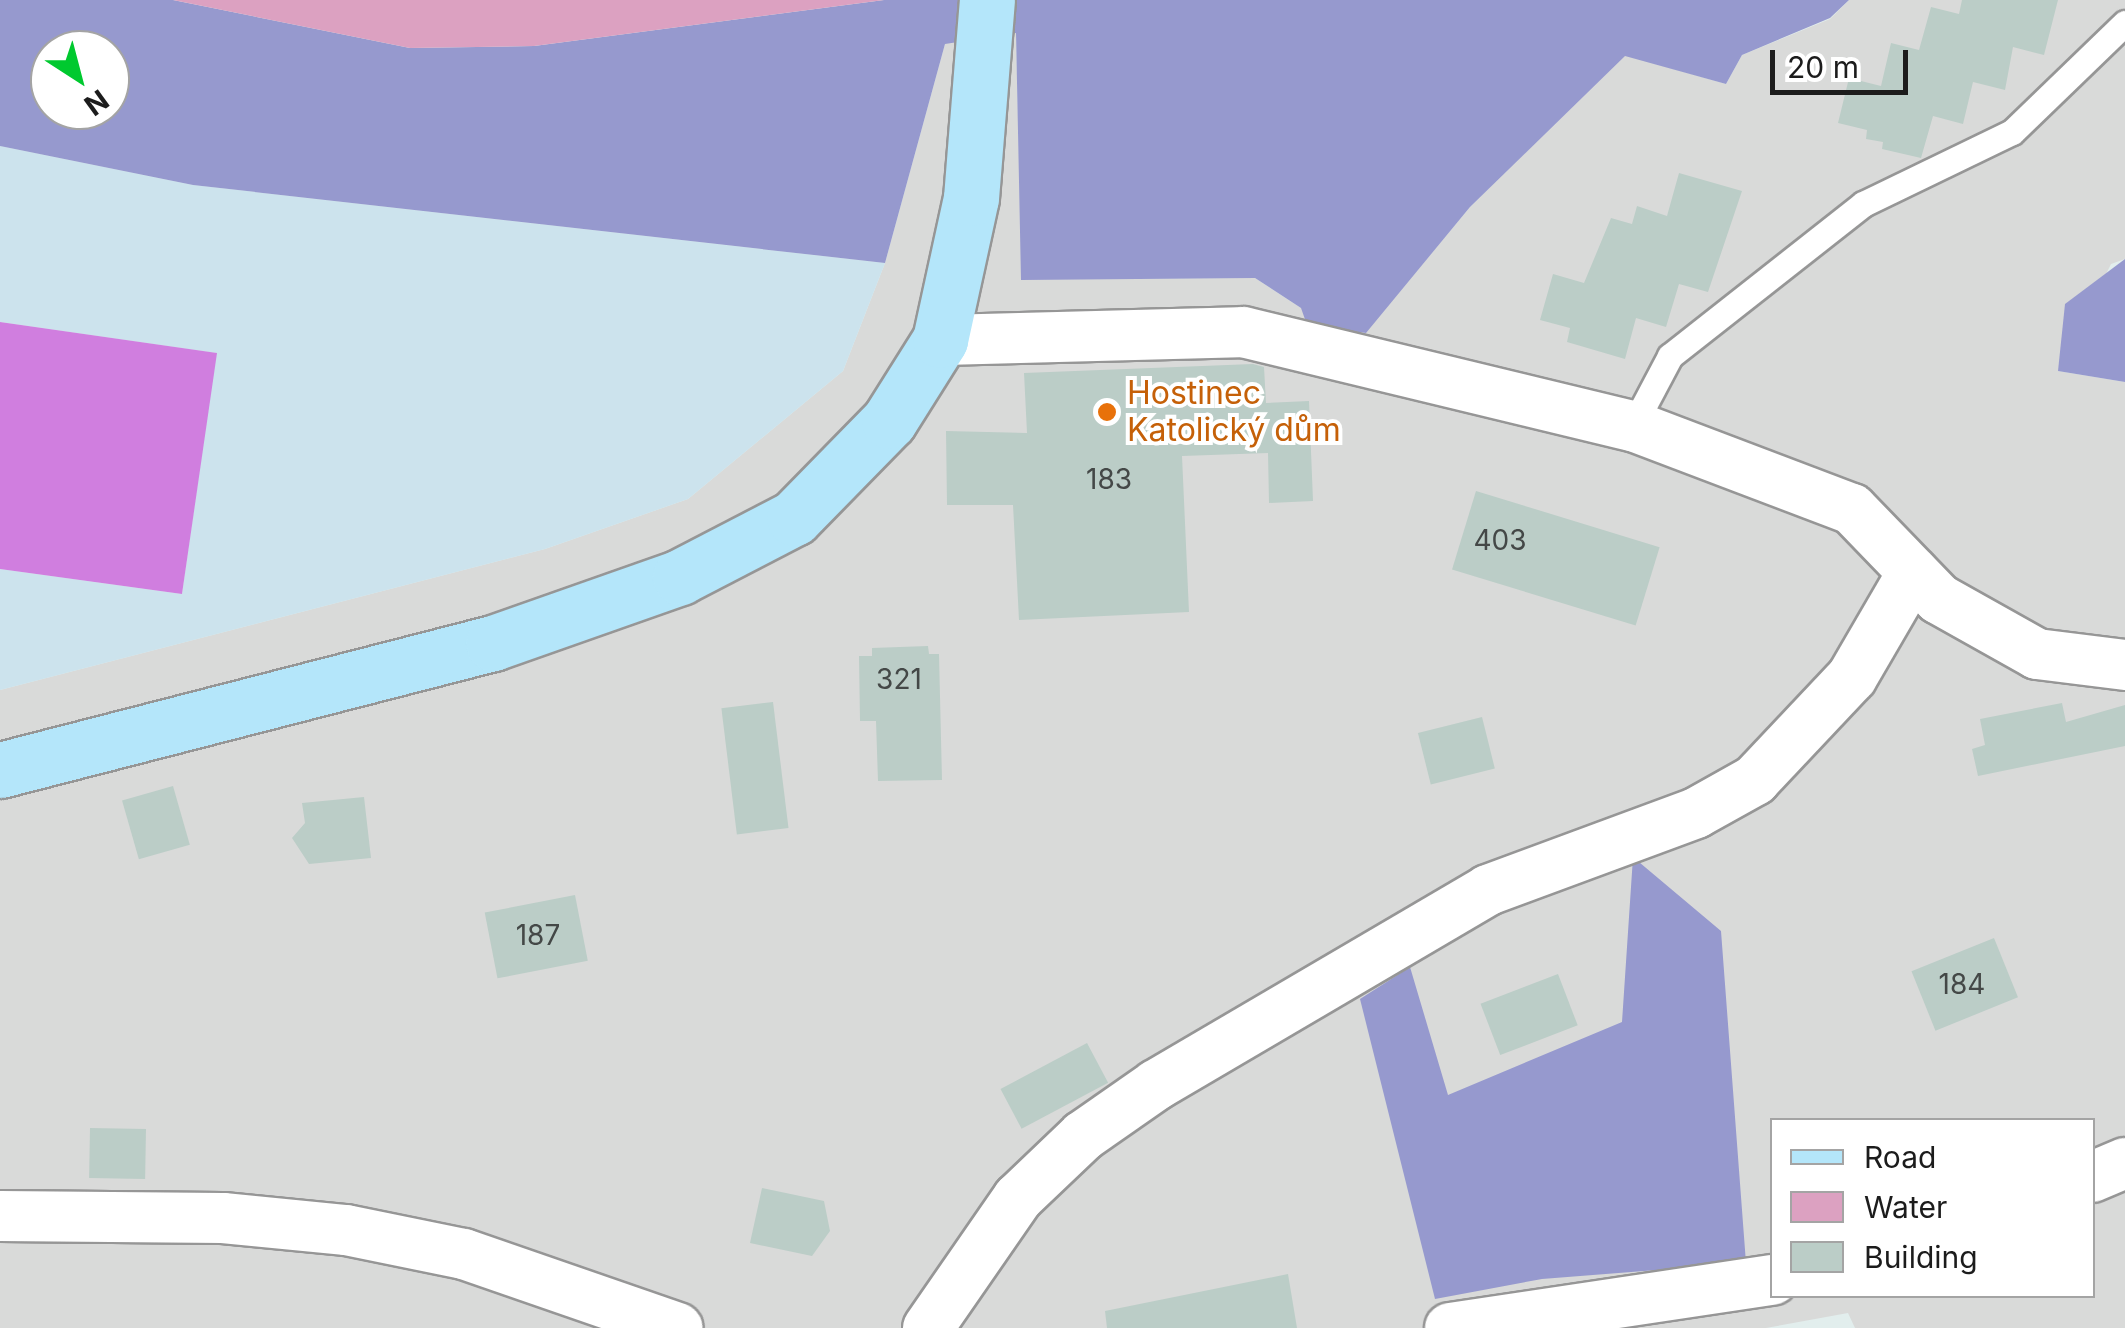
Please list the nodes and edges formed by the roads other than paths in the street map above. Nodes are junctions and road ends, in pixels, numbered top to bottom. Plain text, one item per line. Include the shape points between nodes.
1 (987, 3) edge
2 (2125, 24) edge
3 (940, 340) junction
4 (1632, 426) junction
5 (1913, 572) junction
6 (2125, 666) edge
7 (0, 770) edge
8 (2125, 1163) edge
9 (2095, 1176) edge
10 (0, 1216) edge
11 (1770, 1280) edge
12 (678, 1328) edge
13 (928, 1328) edge
14 (1450, 1328) edge

1 - 3 street via 971,198
2 - 4 lane via 2012,132 1862,204 1670,356
3 - 4 street via 1244,332
3 - 7 street via 889,421 826,491 720,560 493,643
4 - 5 street via 1852,509
5 - 6 street via 1972,622 2037,654
5 - 13 street via 1852,677 1755,780 1696,814 1488,890 1156,1085 1083,1136 1018,1198
8 - 9 street
10 - 12 street via 346,1230 464,1254
11 - 14 street

